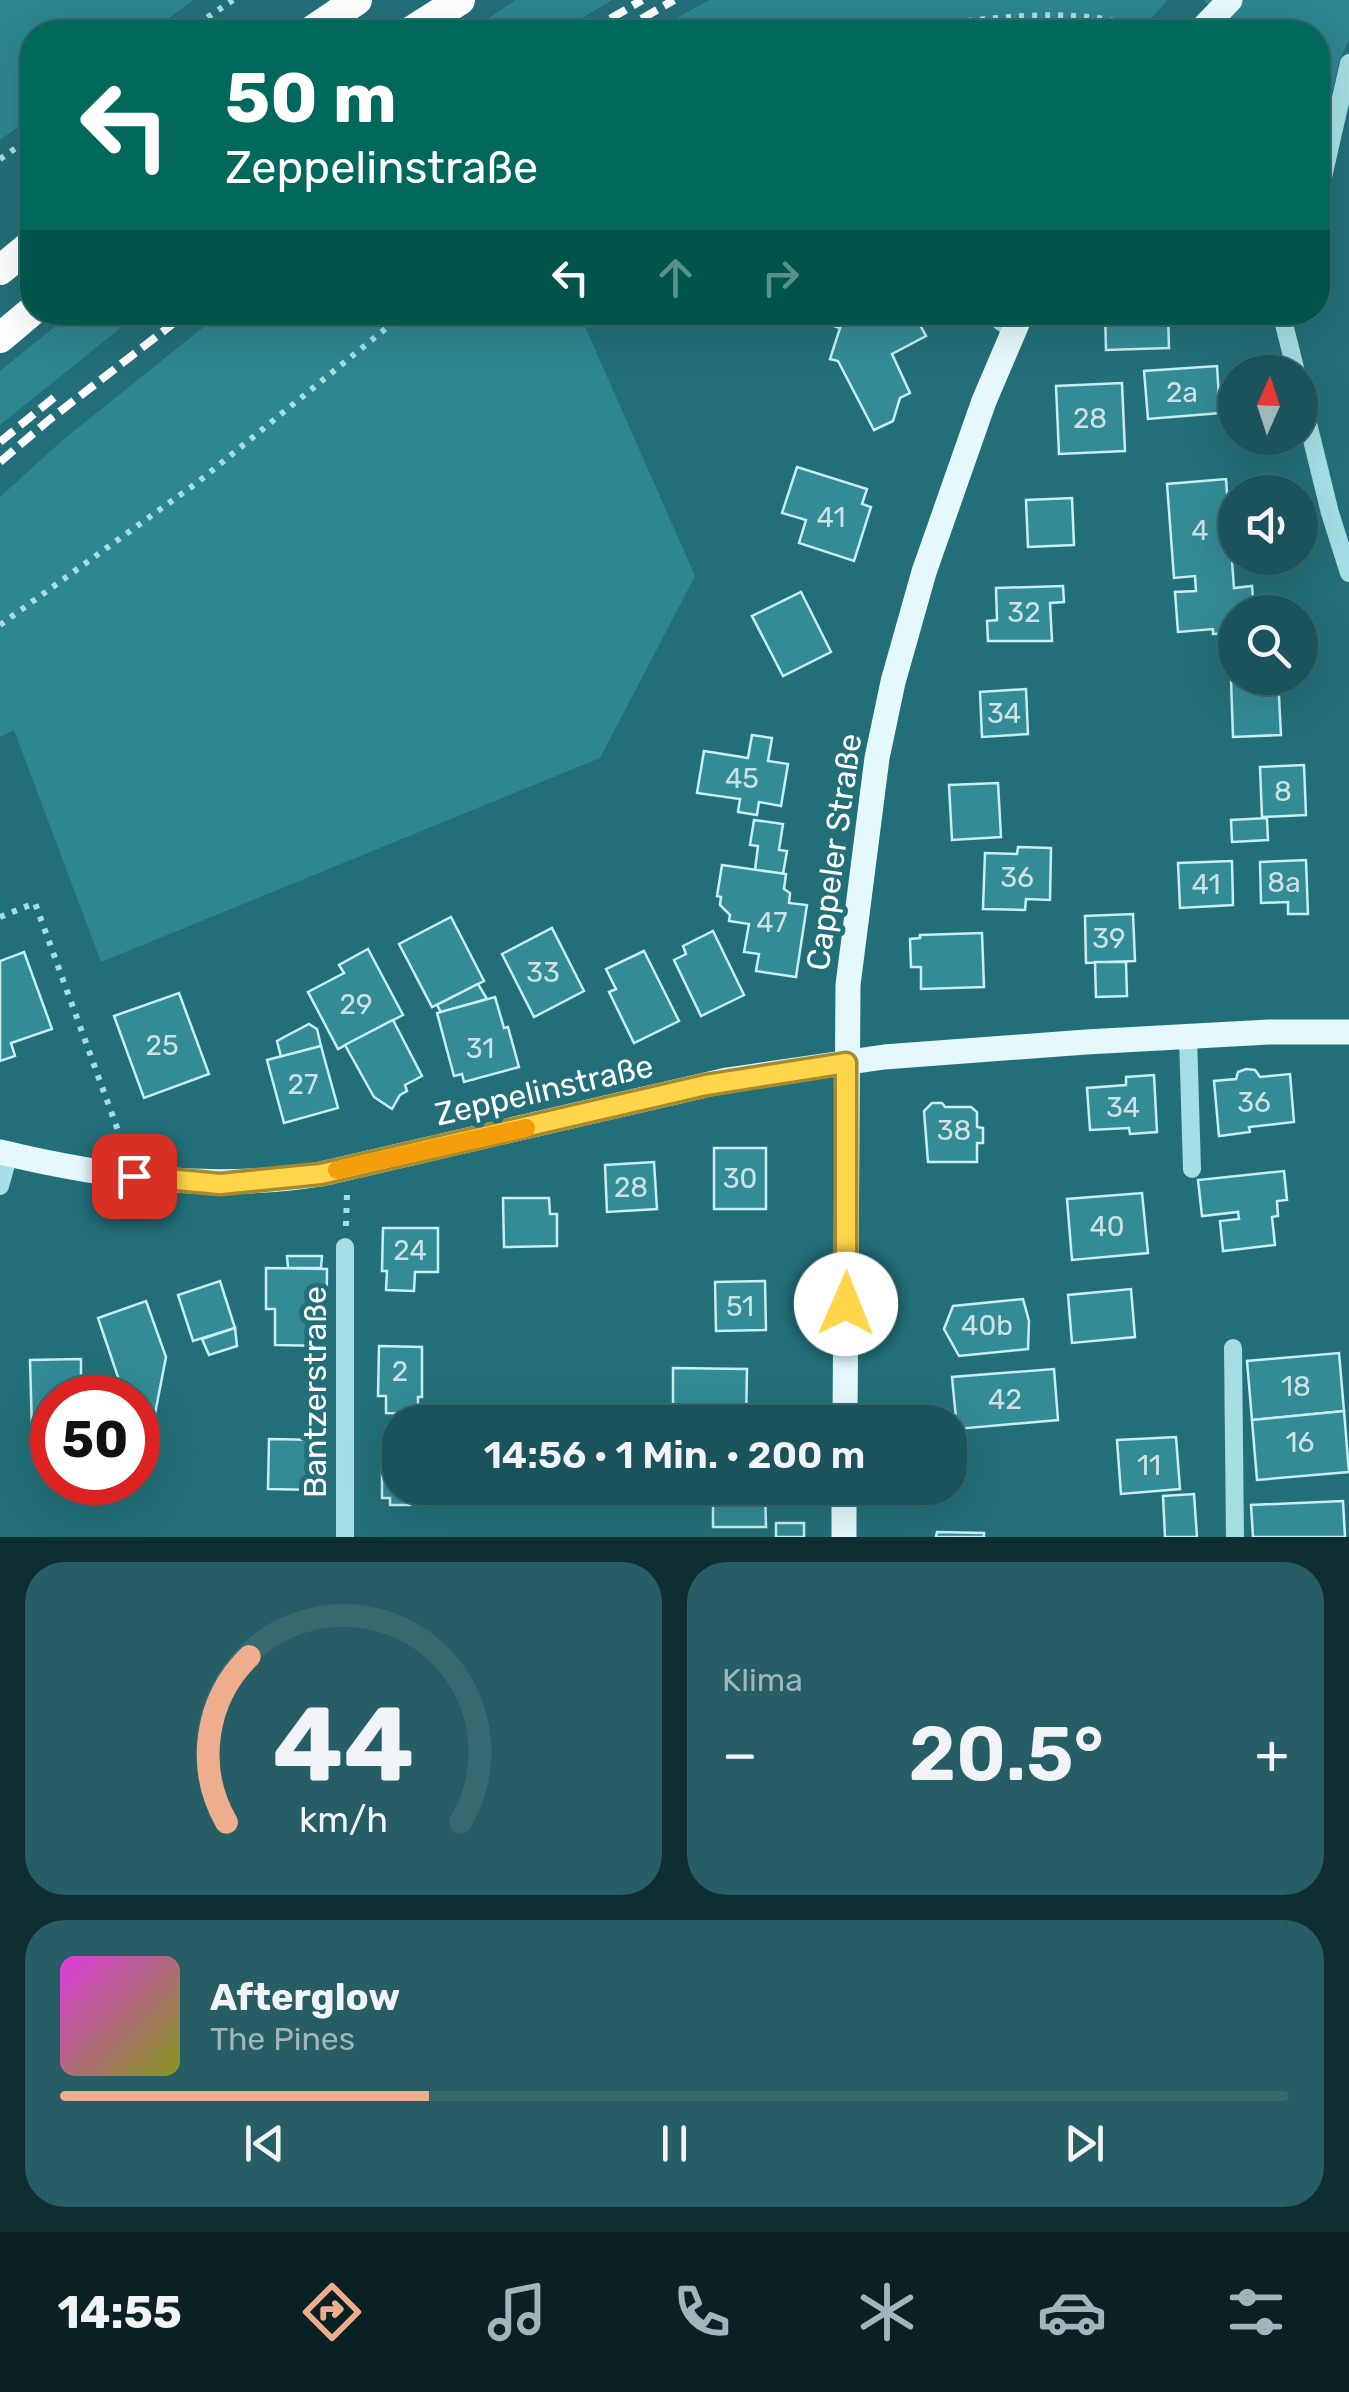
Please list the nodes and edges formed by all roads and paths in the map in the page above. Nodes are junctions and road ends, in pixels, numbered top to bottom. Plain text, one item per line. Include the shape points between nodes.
1 (234, 0) edge
2 (357, 0) edge
3 (460, 0) edge
4 (204, 20) edge
5 (328, 20) edge
6 (429, 20) edge
7 (963, 20) edge
8 (1120, 20) edge
9 (1349, 63) edge
10 (1330, 146) edge
11 (20, 254) edge
12 (0, 270) edge
13 (20, 321) edge
14 (390, 325) edge
15 (1017, 325) edge
16 (1285, 325) edge
17 (0, 338) edge
18 (1292, 355) edge
19 (1316, 455) edge
20 (1349, 508) edge
21 (1330, 513) junction
22 (1349, 573) edge
23 (0, 625) edge
24 (0, 917) edge
25 (1349, 1032) edge
26 (1188, 1037) junction
27 (846, 1063) junction
28 (5, 1153) edge
29 (348, 1168) junction
30 (1192, 1170) dead end
31 (134, 1176) junction
32 (0, 1186) edge
33 (346, 1247) joint
34 (1233, 1348) dead end
35 (845, 1405) edge
36 (844, 1505) edge
37 (345, 1537) edge
38 (844, 1537) edge
39 (1235, 1537) edge

1 - 4 path
2 - 5 highway
3 - 6 highway
7 - 8 path via 1012,12
9 - 10 street
11 - 12 highway
13 - 17 highway
14 - 23 path via 198,482
15 - 27 main road, Cappeler Straße via 924,572 894,682 865,837
16 - 18 street
19 - 21 street
20 - 21 street
21 - 22 street
24 - 31 path via 35,904
25 - 26 main road, Zeppelinstraße
26 - 27 main road, Zeppelinstraße
26 - 30 street
27 - 29 main road, Zeppelinstraße via 727,1080
27 - 35 main road, Cappeler Straße
28 - 31 main road, Zeppelinstraße
28 - 32 street, Zeppelinstraße
29 - 31 main road, Zeppelinstraße via 220,1184
29 - 33 path
33 - 37 street, Bantzerstraße
34 - 39 street
36 - 38 main road

